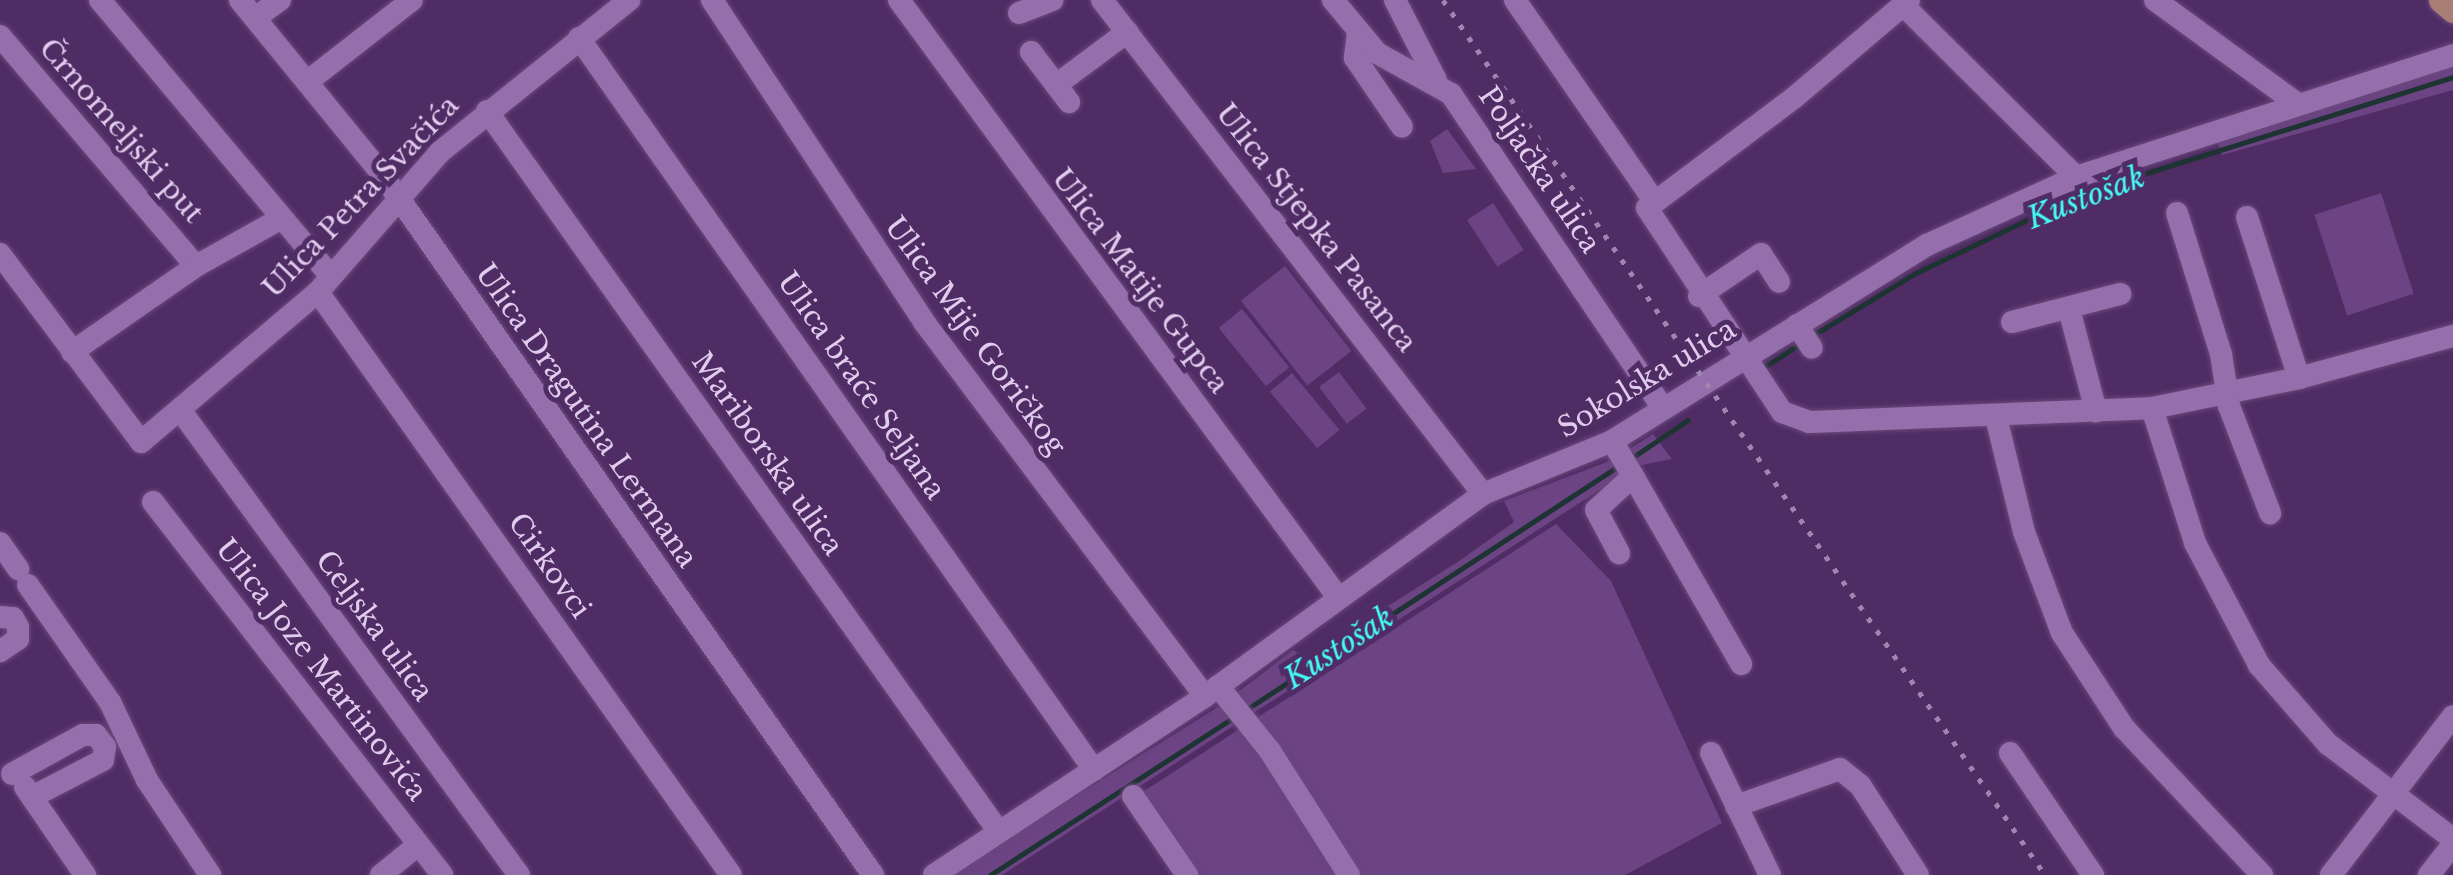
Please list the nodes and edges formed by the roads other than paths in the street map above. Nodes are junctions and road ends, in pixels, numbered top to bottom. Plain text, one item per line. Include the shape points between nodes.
1 (100, 0) edge
2 (280, 0) edge
3 (412, 0) edge
4 (629, 0) edge
5 (712, 0) edge
6 (899, 0) edge
7 (1052, 0) edge
8 (1102, 0) edge
9 (1333, 0) edge
10 (1396, 0) edge
11 (1515, 0) edge
12 (2155, 0) edge
13 (2441, 0) edge
14 (1906, 3) edge
15 (247, 9) edge
16 (2453, 10) edge
17 (1018, 13) dead end
18 (1128, 32) junction
19 (1358, 32) junction
20 (0, 36) edge
21 (579, 38) junction
22 (1031, 52) dead end
23 (2453, 56) edge
24 (1436, 80) junction
25 (307, 82) junction
26 (2294, 102) junction
27 (487, 111) junction
28 (1402, 126) dead end
29 (2076, 177) junction
30 (396, 198) junction
31 (1653, 199) junction
32 (2177, 213) dead end
33 (2246, 217) dead end
34 (282, 218) junction
35 (0, 254) edge
36 (196, 266) junction
37 (322, 282) junction
38 (1779, 282) dead end
39 (2120, 294) dead end
40 (1699, 296) junction
41 (2068, 309) junction
42 (2012, 322) dead end
43 (2453, 336) edge
44 (72, 352) junction
45 (1750, 368) junction
46 (2299, 378) junction
47 (2229, 394) junction
48 (1663, 408) junction
49 (2152, 408) junction
50 (181, 411) junction
51 (2096, 411) junction
52 (1996, 417) junction
53 (1624, 461) junction
54 (1483, 494) junction
55 (152, 502) dead end
56 (2270, 514) dead end
57 (0, 543) edge
58 (1619, 554) dead end
59 (1337, 596) junction
60 (0, 617) edge
61 (0, 651) edge
62 (1741, 664) dead end
63 (1224, 702) junction
64 (2453, 716) edge
65 (1711, 753) dead end
66 (2010, 753) dead end
67 (1094, 770) junction
68 (6, 772) edge
69 (1134, 796) dead end
70 (32, 797) junction
71 (2393, 797) junction
72 (1736, 806) junction
73 (999, 832) junction
74 (2453, 842) edge
75 (418, 844) junction
76 (85, 875) edge
77 (210, 875) edge
78 (381, 875) edge
79 (442, 875) edge
80 (519, 875) edge
81 (732, 875) edge
82 (873, 875) edge
83 (934, 875) edge
84 (1186, 875) edge
85 (1349, 875) edge
86 (1770, 875) edge
87 (1918, 875) edge
88 (2094, 875) edge
89 (2262, 875) edge
90 (2331, 875) edge
91 (2430, 875) edge

1 - 34 street, Cirkovci
2 - 15 street
3 - 25 street
4 - 21 street, Ulica Petra Svačića
5 - 63 street, Ulica Mije Goričkog via 924,322
6 - 59 street, Ulica Matije Gupca
7 - 17 street
8 - 18 street, Ulica Stjepka Pasanca
9 - 19 street, Poljačka ulica
10 - 24 street
11 - 31 street
12 - 26 street
13 - 16 main road
14 - 29 street
14 - 31 street via 1795,97
15 - 25 street, Ulica Dragutina Lermana
18 - 22 street via 1062,94
18 - 54 street, Ulica Stjepka Pasanca
19 - 24 street, Poljačka ulica via 1396,67
19 - 28 street via 1355,58
20 - 36 street, Črnomeljski put
21 - 27 street, Ulica Petra Svačića
21 - 67 street, Ulica braće Seljana
23 - 26 street, Sokolska ulica
24 - 48 street, Poljačka ulica
25 - 30 street, Ulica Dragutina Lermana
26 - 29 street, Sokolska ulica
27 - 30 street, Ulica Petra Svačića
27 - 73 street, Mariborska ulica
29 - 45 street, Sokolska ulica via 1940,239 1805,338
30 - 37 street, Ulica Petra Svačića
30 - 82 street, Ulica Dragutina Lermana
31 - 40 street via 1647,216
32 - 47 street
33 - 46 street
34 - 36 street
34 - 37 street, Cirkovci
35 - 44 street
36 - 44 street
37 - 50 street, Ulica Petra Svačića
37 - 81 street, Cirkovci
38 - 40 street via 1761,254
39 - 41 street
40 - 45 street
41 - 42 street
41 - 51 street
43 - 46 street
44 - 50 street, Ulica Petra Svačića via 141,442
45 - 48 street, Sokolska ulica
45 - 52 street via 1782,412 1810,422
46 - 47 street
47 - 49 street
47 - 56 street
48 - 53 street, Sokolska ulica
49 - 51 street
49 - 71 street via 2196,542 2259,665 2328,744
50 - 80 street, Celjska ulica
51 - 52 street
52 - 89 street via 2024,532 2062,633 2124,728
53 - 54 street, Sokolska ulica
53 - 58 street via 1596,510
53 - 62 street
54 - 59 street, Sokolska ulica
55 - 75 street, Ulica Joze Martinovića
57 - 77 street via 110,702 147,780
59 - 63 street, Sokolska ulica
60 - 61 street via 13,618 18,627 18,638
63 - 67 street, Sokolska ulica
63 - 85 street, Ulica Mije Goričkog via 1270,751
64 - 71 street
65 - 72 street
66 - 88 street
67 - 73 street, Sokolska ulica
68 - 70 street
68 - 70 street via 96,735 104,760
69 - 84 street
70 - 76 street
71 - 74 street
71 - 90 street
72 - 86 street
72 - 87 street via 1840,769 1860,785
73 - 83 street, Sokolska ulica
74 - 91 street
75 - 78 street
75 - 79 street, Ulica Joze Martinovića

